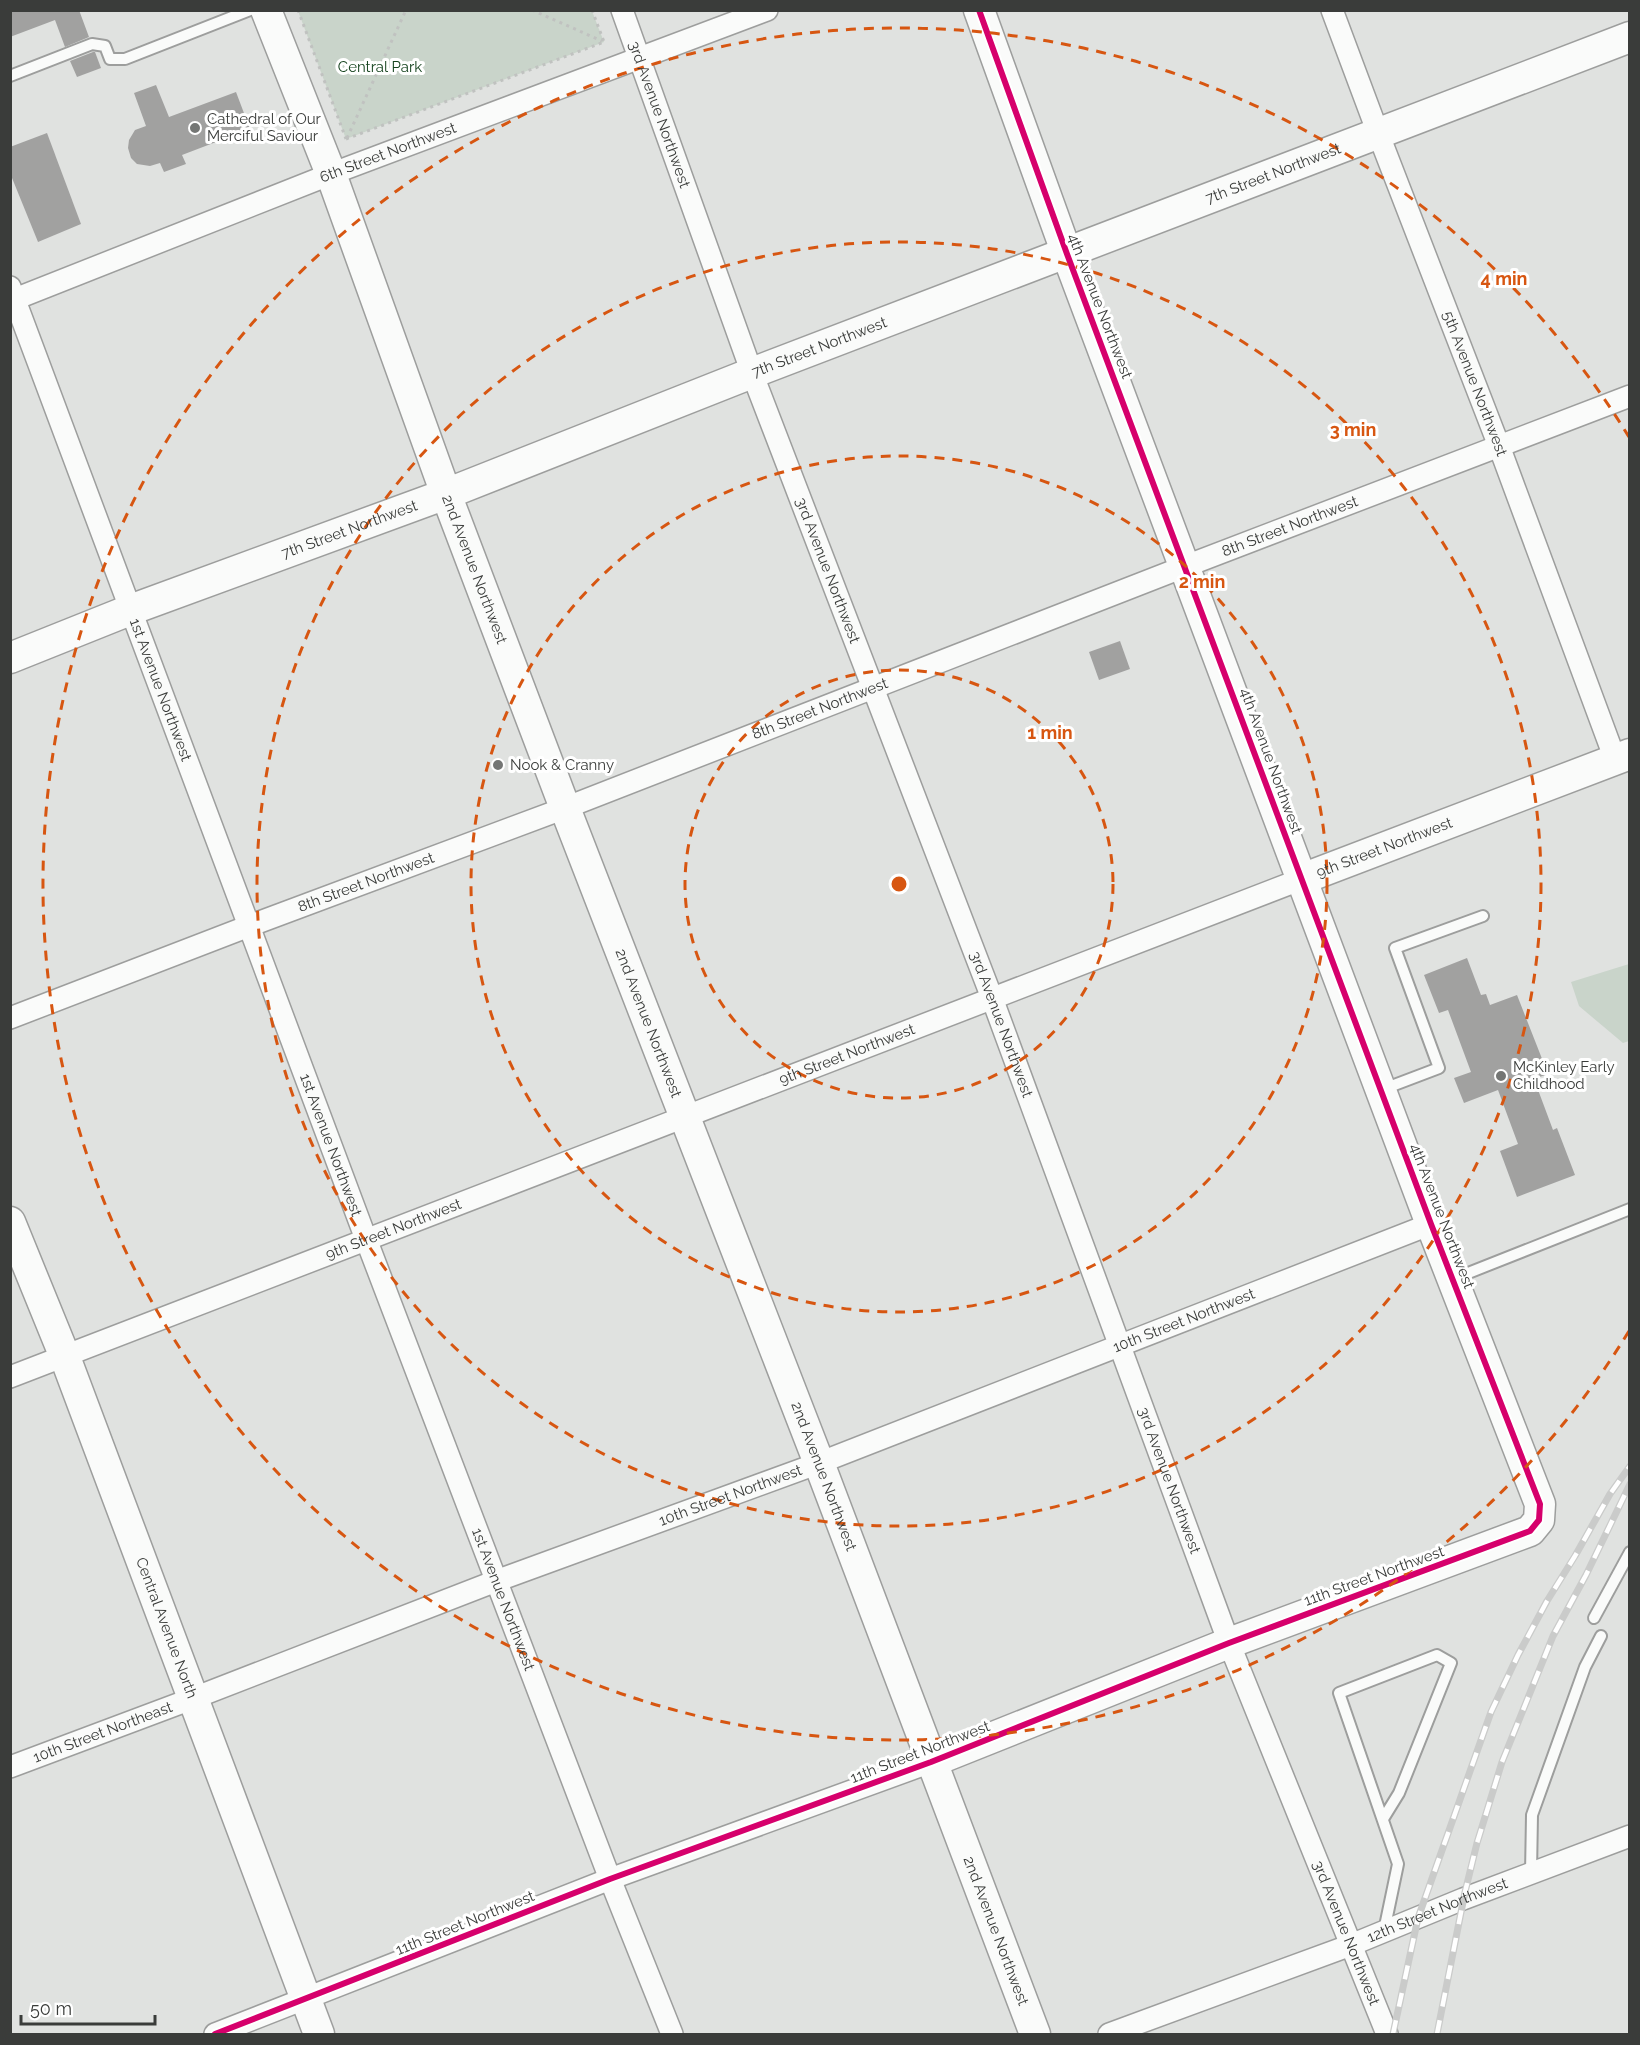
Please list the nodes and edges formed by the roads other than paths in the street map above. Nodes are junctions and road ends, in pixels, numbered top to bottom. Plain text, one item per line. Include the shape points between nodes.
1 (250, 10) edge
2 (266, 10) edge
3 (622, 10) edge
4 (767, 10) edge
5 (979, 10) edge
6 (1332, 10) edge
7 (1629, 37) edge
8 (640, 59) junction
9 (10, 75) edge
10 (1377, 133) junction
11 (331, 174) junction
12 (1066, 254) junction
13 (12, 296) edge
14 (752, 373) junction
15 (1629, 396) edge
16 (1499, 446) junction
17 (446, 495) junction
18 (1185, 566) junction
19 (130, 610) junction
20 (10, 658) edge
21 (874, 688) junction
22 (1622, 756) edge
23 (565, 808) junction
24 (1302, 879) junction
25 (1483, 916) dead end
26 (249, 926) junction
27 (992, 998) junction
28 (10, 1018) edge
29 (1381, 1090) junction
30 (683, 1118) junction
31 (1629, 1209) edge
32 (10, 1222) edge
33 (1431, 1224) junction
34 (366, 1239) junction
35 (1453, 1279) junction
36 (1119, 1346) junction
37 (65, 1357) junction
38 (10, 1377) edge
39 (819, 1463) junction
40 (1539, 1520) joint
41 (1629, 1552) edge
42 (496, 1581) junction
43 (1594, 1618) dead end
44 (1601, 1636) dead end
45 (1229, 1643) junction
46 (194, 1698) junction
47 (931, 1762) junction
48 (10, 1767) edge
49 (1383, 1819) junction
50 (1629, 1836) edge
51 (1531, 1874) junction
52 (610, 1879) junction
53 (1384, 1932) junction
54 (1351, 1945) junction
55 (306, 1999) junction
56 (215, 2034) edge
57 (319, 2034) edge
58 (672, 2034) edge
59 (1035, 2034) edge
60 (1109, 2034) edge
61 (1387, 2034) edge

1 - 9 lane via 125,59 110,59 105,46 92,44
2 - 11 street, 2nd Avenue Northwest
3 - 8 street, 3rd Avenue Northwest
4 - 8 street, 6th Street Northwest
5 - 12 street, 4th Avenue Northwest
6 - 10 street, 5th Avenue Northwest
7 - 10 street, 7th Street Northwest
8 - 11 street, 6th Street Northwest
8 - 14 street, 3rd Avenue Northwest
10 - 12 street, 7th Street Northwest
10 - 16 street, 5th Avenue Northwest
11 - 13 street, 6th Street Northwest
11 - 17 street, 2nd Avenue Northwest
12 - 14 street, 7th Street Northwest
12 - 18 street, 4th Avenue Northwest
13 - 19 street, 1st Avenue Northwest
14 - 17 street, 7th Street Northwest
14 - 21 street, 3rd Avenue Northwest
15 - 16 street, 8th Street Northwest
16 - 18 street, 8th Street Northwest
16 - 22 street, 5th Avenue Northwest
17 - 19 street, 7th Street Northwest
17 - 23 street, 2nd Avenue Northwest
18 - 21 street, 8th Street Northwest
18 - 24 street, 4th Avenue Northwest
19 - 20 street, 7th Street Northwest
19 - 26 street, 1st Avenue Northwest
21 - 23 street, 8th Street Northwest
21 - 27 street, 3rd Avenue Northwest
22 - 24 street, 9th Street Northwest
23 - 26 street, 8th Street Northwest
23 - 30 street, 2nd Avenue Northwest
24 - 27 street, 9th Street Northwest
24 - 29 street, 4th Avenue Northwest
25 - 29 lane via 1395,948 1439,1068
26 - 28 street, 8th Street Northwest
26 - 34 street, 1st Avenue Northwest
27 - 30 street, 9th Street Northwest
27 - 36 street, 3rd Avenue Northwest
29 - 33 street, 4th Avenue Northwest
30 - 34 street, 9th Street Northwest
30 - 39 street, 2nd Avenue Northwest
31 - 35 lane
32 - 37 street, Central Avenue North
33 - 35 street, 4th Avenue Northwest
33 - 36 street, 10th Street Northwest
34 - 37 street, 9th Street Northwest
34 - 42 street, 1st Avenue Northwest
35 - 40 street, 4th Avenue Northwest via 1540,1504
36 - 39 street, 10th Street Northwest
36 - 45 street, 3rd Avenue Northwest
37 - 38 street, 9th Street Northwest
37 - 46 street, Central Avenue North
39 - 42 street, 10th Street Northwest
39 - 47 street, 2nd Avenue Northwest
40 - 45 street, 11th Street Northwest via 1530,1531
41 - 43 lane
42 - 46 street, 10th Street Northwest
42 - 52 street, 1st Avenue Northwest
44 - 51 lane via 1585,1667 1532,1815
45 - 47 street, 11th Street Northwest
45 - 54 street, 3rd Avenue Northwest
46 - 48 street, 10th Street Northeast
46 - 55 street, Central Avenue North
47 - 52 street, 11th Street Northwest
47 - 59 street, 2nd Avenue Northwest
49 - 49 lane via 1339,1693 1437,1655 1451,1663 1399,1793
49 - 53 lane via 1398,1864
50 - 51 street, 12th Street Northwest
51 - 53 street, 12th Street Northwest
52 - 55 street, 11th Street Northwest
52 - 58 street, 1st Avenue Northwest
53 - 54 street, 12th Street Northwest
54 - 60 street, 12th Street Northwest
54 - 61 street, 3rd Avenue Northwest
55 - 56 street, 11th Street Northwest
55 - 57 street, Central Avenue North

